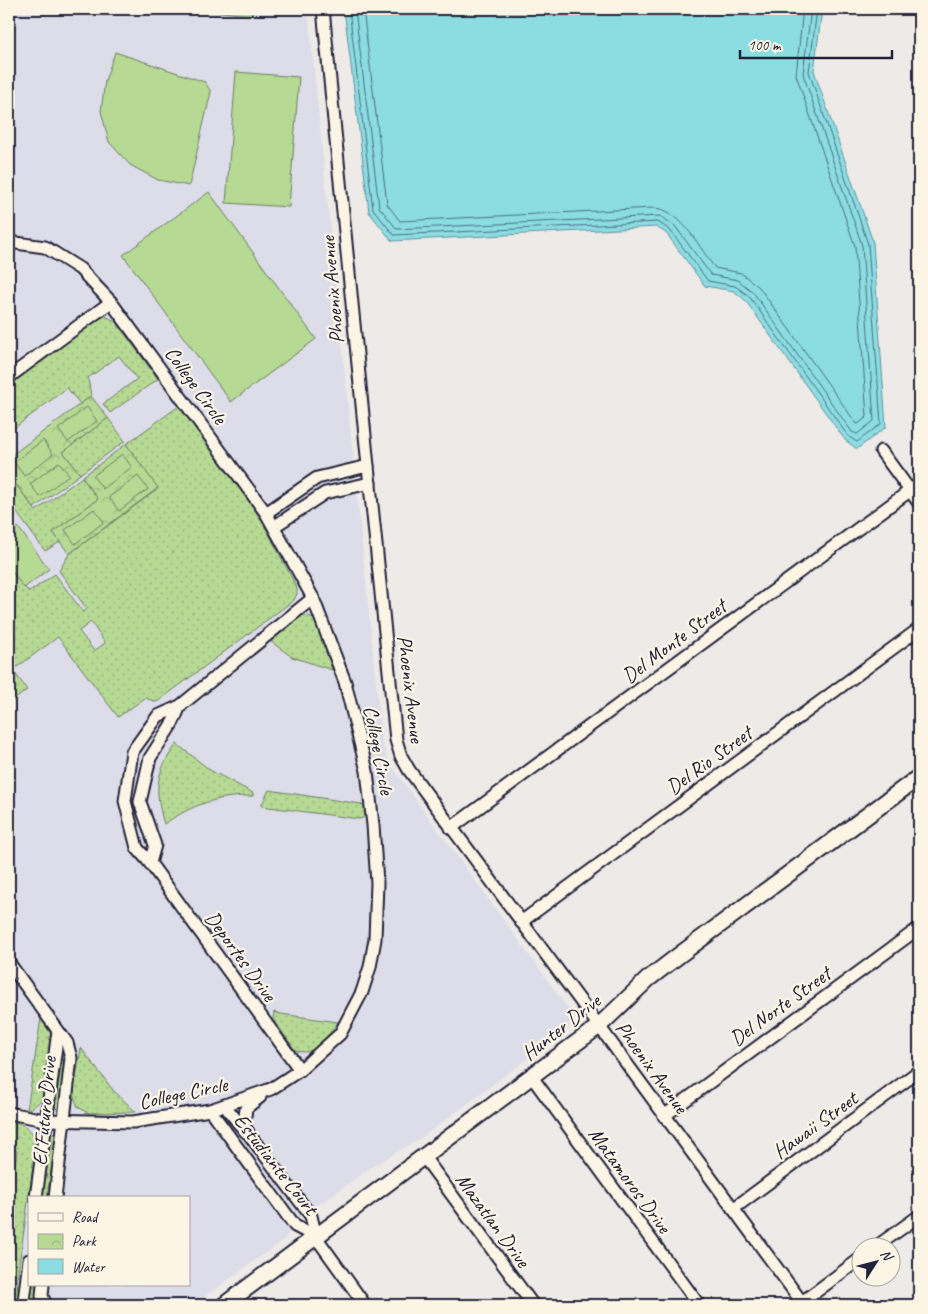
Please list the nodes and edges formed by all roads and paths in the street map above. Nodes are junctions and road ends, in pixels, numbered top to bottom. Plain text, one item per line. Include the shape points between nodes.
1 (324, 9) edge
2 (9, 242) edge
3 (111, 302) junction
4 (9, 377) edge
5 (881, 451) dead end
6 (368, 466) junction
7 (370, 483) junction
8 (915, 488) edge
9 (919, 503) edge
10 (266, 513) junction
11 (275, 526) junction
12 (313, 598) junction
13 (919, 629) edge
14 (180, 706) junction
15 (919, 778) edge
16 (451, 828) junction
17 (150, 863) junction
18 (521, 922) junction
19 (919, 928) edge
20 (9, 964) edge
21 (599, 1026) junction
22 (58, 1031) junction
23 (300, 1070) junction
24 (919, 1072) edge
25 (532, 1077) junction
26 (271, 1089) junction
27 (225, 1106) junction
28 (210, 1110) junction
29 (9, 1113) edge
30 (664, 1116) junction
31 (45, 1120) junction
32 (65, 1121) junction
33 (251, 1137) junction
34 (424, 1157) junction
35 (36, 1196) edge
36 (55, 1196) edge
37 (733, 1209) junction
38 (919, 1216) edge
39 (891, 1236) edge
40 (316, 1237) junction
41 (850, 1267) edge
42 (28, 1268) edge
43 (44, 1286) edge
44 (803, 1304) edge
45 (26, 1305) edge
46 (46, 1305) edge
47 (224, 1305) edge
48 (366, 1305) edge
49 (533, 1305) edge
50 (699, 1305) edge

1 - 6 street, Phoenix Avenue
2 - 3 street, College Circle via 45,247 80,269
3 - 4 street
3 - 10 street, College Circle
5 - 8 street
6 - 7 street, Phoenix Avenue
6 - 10 street via 317,478
7 - 11 street via 325,493
7 - 16 street, Phoenix Avenue via 396,740 409,770
8 - 9 street
8 - 16 street, Del Monte Street
10 - 11 street, College Circle
11 - 12 street, College Circle
12 - 14 street, Deportes Drive
12 - 23 street, College Circle via 345,682 367,771 377,900 375,939 362,992 340,1034
13 - 18 street, Del Rio Street
14 - 17 street, Deportes Drive via 150,758 140,802 155,845
14 - 17 street, Deportes Drive via 158,716 132,752 125,801 138,848
15 - 21 main road, Hunter Drive via 648,979
16 - 18 street, Phoenix Avenue
17 - 23 street, Deportes Drive
18 - 21 street, Phoenix Avenue
19 - 30 street, Del Norte Street
20 - 22 street, El Futuro Drive
21 - 25 main road, Hunter Drive
21 - 30 street, Phoenix Avenue
22 - 31 street, El Futuro Drive
22 - 32 street, El Futuro Drive via 67,1043 71,1058
23 - 26 street, College Circle
24 - 37 street, Hawaii Street
25 - 34 main road, Hunter Drive
25 - 50 street, Matamoros Drive
26 - 27 street, College Circle
26 - 33 street, Estudiante Court via 246,1108 244,1126
27 - 28 street, College Circle
27 - 33 street, Estudiante Court
28 - 32 street, College Circle via 133,1122
28 - 40 street, Estudiante Court via 295,1226
29 - 31 street, College Circle
30 - 37 street, Phoenix Avenue
31 - 32 street, College Circle
31 - 35 street, El Futuro Drive
32 - 36 street, El Futuro Drive
33 - 40 street, Estudiante Court via 311,1216
34 - 40 main road, Hunter Drive
34 - 49 street, Mazatlan Drive
37 - 44 street, Phoenix Avenue
38 - 39 street
40 - 47 main road, Hunter Drive
40 - 48 street
41 - 44 street
42 - 45 street
43 - 46 street via 42,1296

